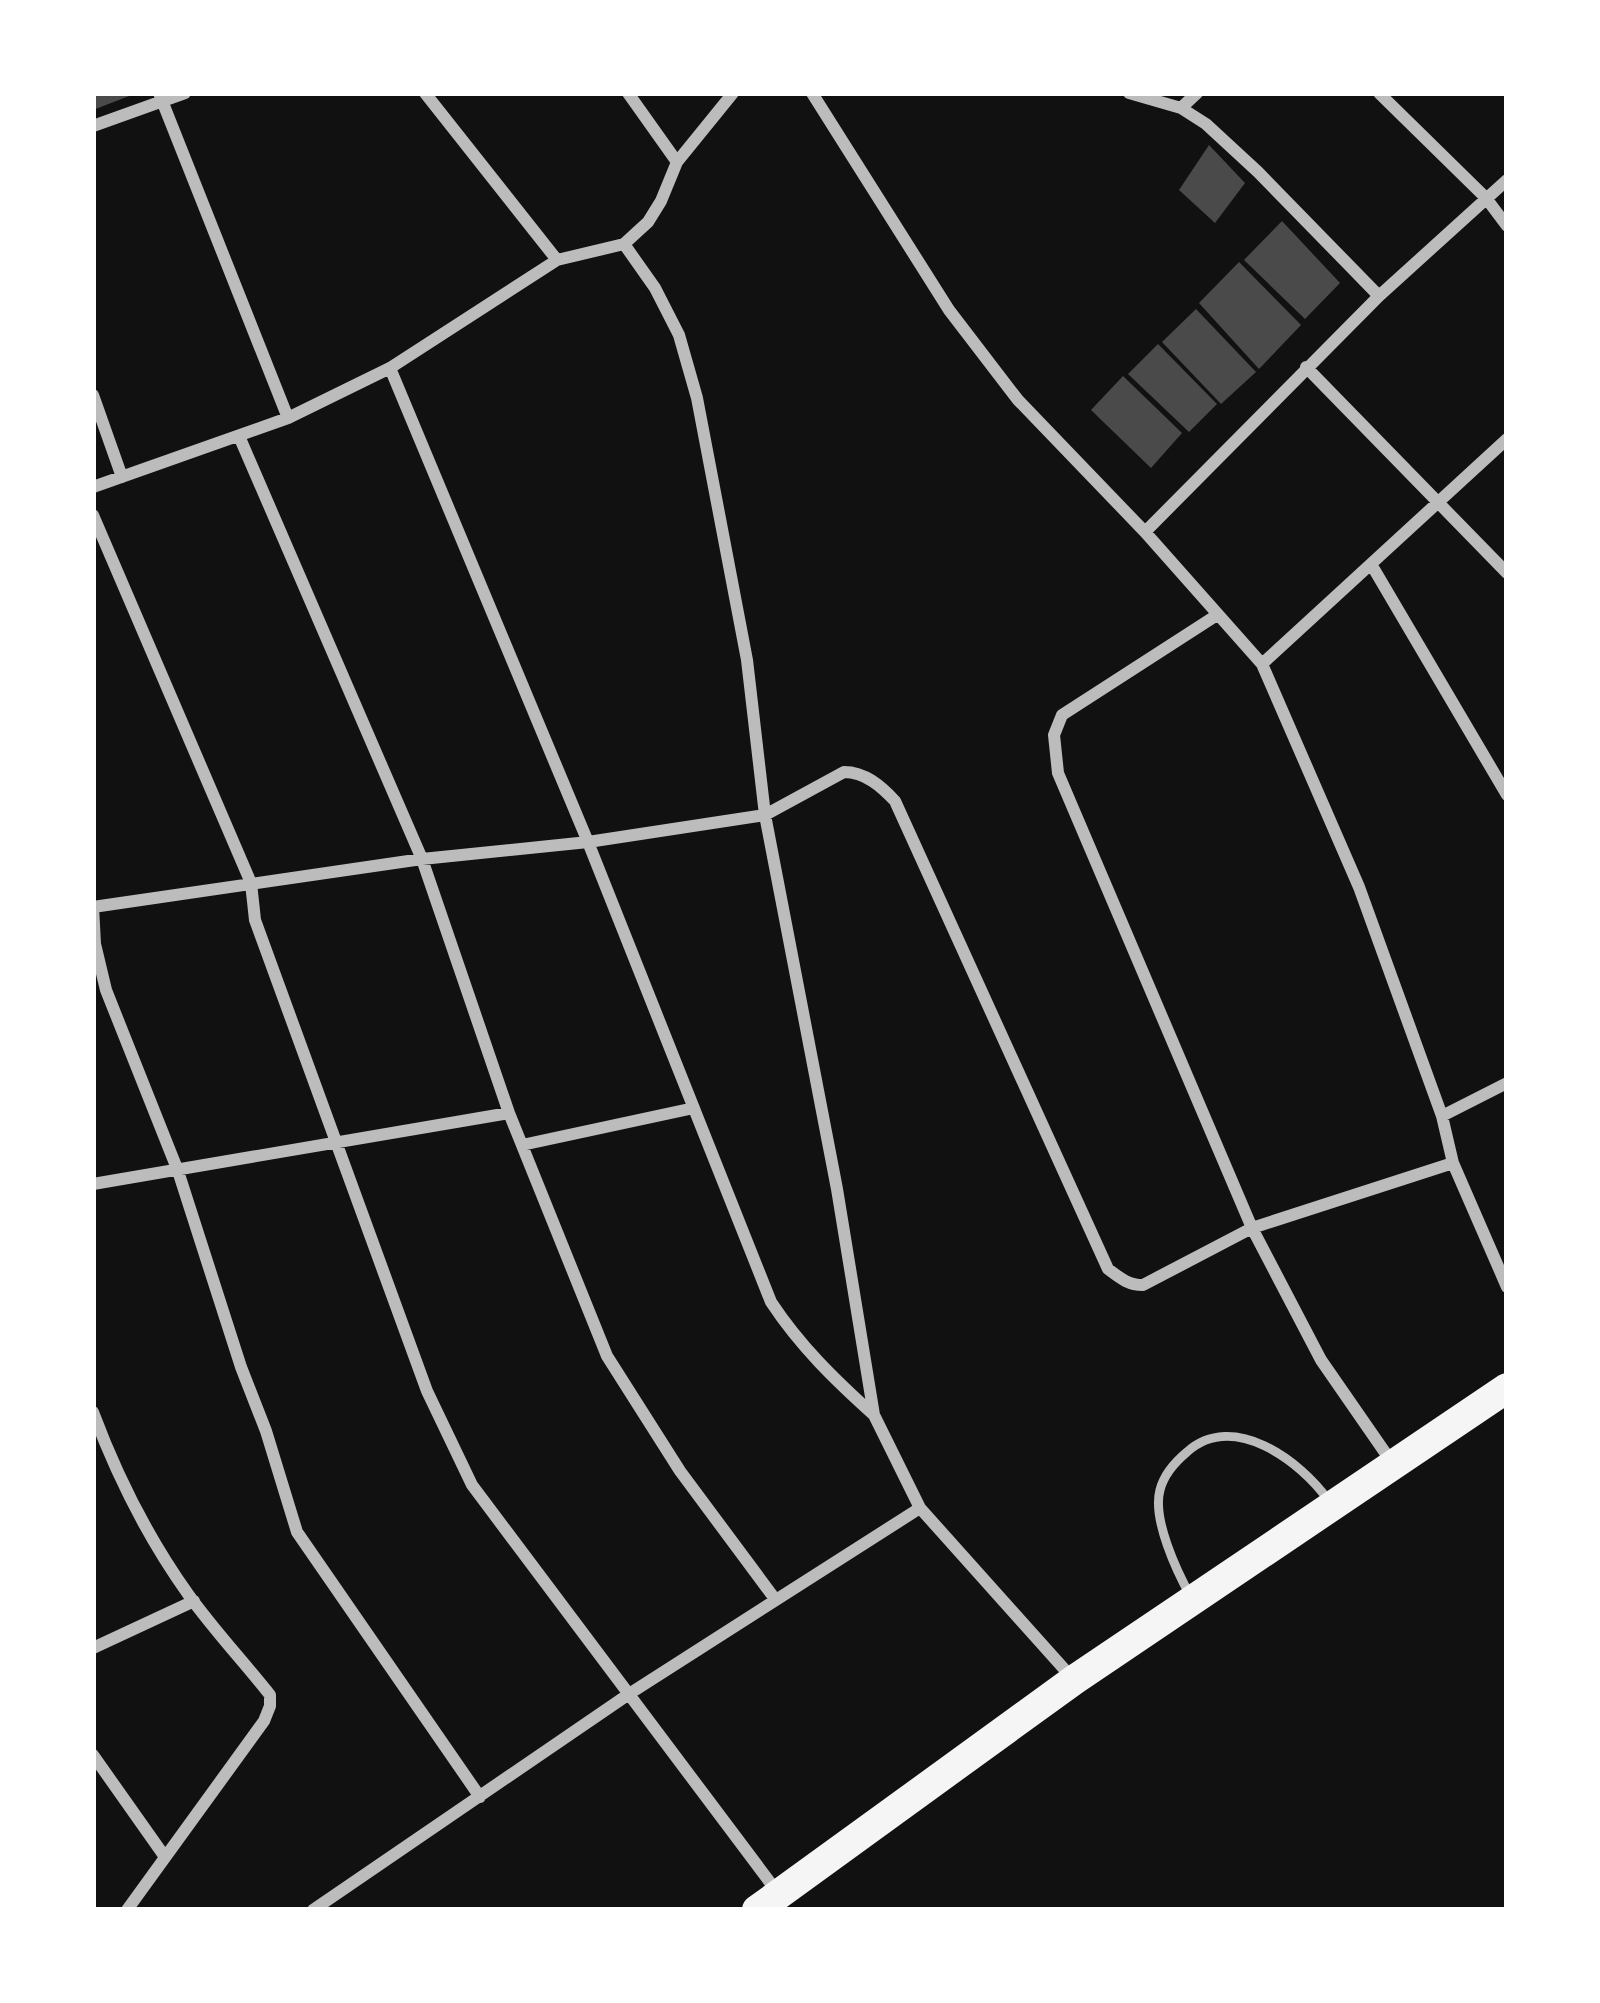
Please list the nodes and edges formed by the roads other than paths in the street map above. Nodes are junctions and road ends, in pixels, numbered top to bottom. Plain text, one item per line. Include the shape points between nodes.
1 (184, 93) edge
2 (424, 93) edge
3 (628, 93) edge
4 (733, 93) edge
5 (812, 93) edge
6 (1129, 93) edge
7 (1197, 93) edge
8 (1379, 93) edge
9 (161, 98) edge
10 (1181, 108) junction
11 (93, 126) edge
12 (677, 162) junction
13 (1507, 180) edge
14 (1486, 198) junction
15 (1507, 226) edge
16 (624, 244) junction
17 (557, 260) junction
18 (1379, 296) junction
19 (390, 368) junction
20 (1306, 368) junction
21 (93, 395) edge
22 (288, 418) junction
23 (239, 436) junction
24 (1507, 440) edge
25 (122, 477) junction
26 (93, 487) edge
27 (1438, 500) junction
28 (93, 515) edge
29 (1145, 532) junction
30 (1371, 564) junction
31 (1507, 573) edge
32 (1216, 615) junction
33 (1262, 664) junction
34 (1507, 795) edge
35 (765, 815) junction
36 (588, 842) junction
37 (422, 860) junction
38 (251, 883) junction
39 (93, 906) edge
40 (1507, 1083) edge
41 (694, 1108) junction
42 (509, 1113) junction
43 (1442, 1116) junction
44 (338, 1142) junction
45 (522, 1145) junction
46 (1453, 1163) junction
47 (178, 1172) junction
48 (93, 1184) edge
49 (1252, 1228) junction
50 (1507, 1288) edge
51 (1507, 1388) edge
52 (93, 1412) edge
53 (874, 1415) junction
54 (1394, 1465) junction
55 (1332, 1506) junction
56 (920, 1508) junction
57 (775, 1599) junction
58 (1192, 1600) junction
59 (194, 1601) junction
60 (93, 1648) edge
61 (1074, 1680) junction
62 (628, 1694) junction
63 (93, 1755) edge
64 (480, 1798) junction
65 (165, 1857) junction
66 (768, 1902) edge
67 (127, 1910) edge
68 (314, 1910) edge

1 - 9 street
2 - 17 street
3 - 12 street
4 - 12 street
5 - 29 street via 949,310 1018,400
6 - 10 street
7 - 10 street
8 - 14 street
9 - 11 street
9 - 22 street
10 - 18 street via 1258,172
12 - 16 street via 661,201
13 - 14 street
14 - 15 street
14 - 18 street
16 - 17 street
16 - 35 street via 679,335 698,398
17 - 19 street
18 - 20 street
19 - 22 street
19 - 36 street
20 - 27 street
20 - 29 street
21 - 25 street
22 - 23 street
23 - 25 street
23 - 37 street
24 - 27 street
25 - 26 street
27 - 30 street
27 - 31 street
28 - 38 street
29 - 32 street
30 - 33 street
30 - 34 street
32 - 33 street
32 - 49 street via 1062,715 1054,751
33 - 43 street via 1358,887
35 - 36 street
35 - 49 street via 844,772 858,772 895,801 1108,1269 1143,1285
35 - 53 street
36 - 37 street
36 - 41 street
37 - 38 street
37 - 42 street
38 - 39 street
38 - 44 street via 255,920
39 - 47 street via 106,990
40 - 43 street
41 - 45 street
41 - 53 street via 771,1302 820,1366
42 - 44 street
42 - 45 street
43 - 46 street
44 - 47 street
44 - 62 street via 457,1458
45 - 57 street via 607,1356
46 - 49 street
46 - 50 street
47 - 48 street
47 - 64 street via 297,1532
49 - 54 street via 1321,1360
51 - 54 main road
52 - 59 street via 146,1526
53 - 56 street
54 - 55 main road
55 - 58 main road
55 - 58 lane via 1306,1475 1249,1439 1224,1434 1196,1444 1173,1464 1159,1492 1160,1518
56 - 57 street
56 - 61 street
57 - 62 street
58 - 61 main road
59 - 60 street
59 - 65 street via 270,1695 270,1706
61 - 66 main road
62 - 64 street
62 - 66 street
63 - 65 street
64 - 68 street
65 - 67 street

